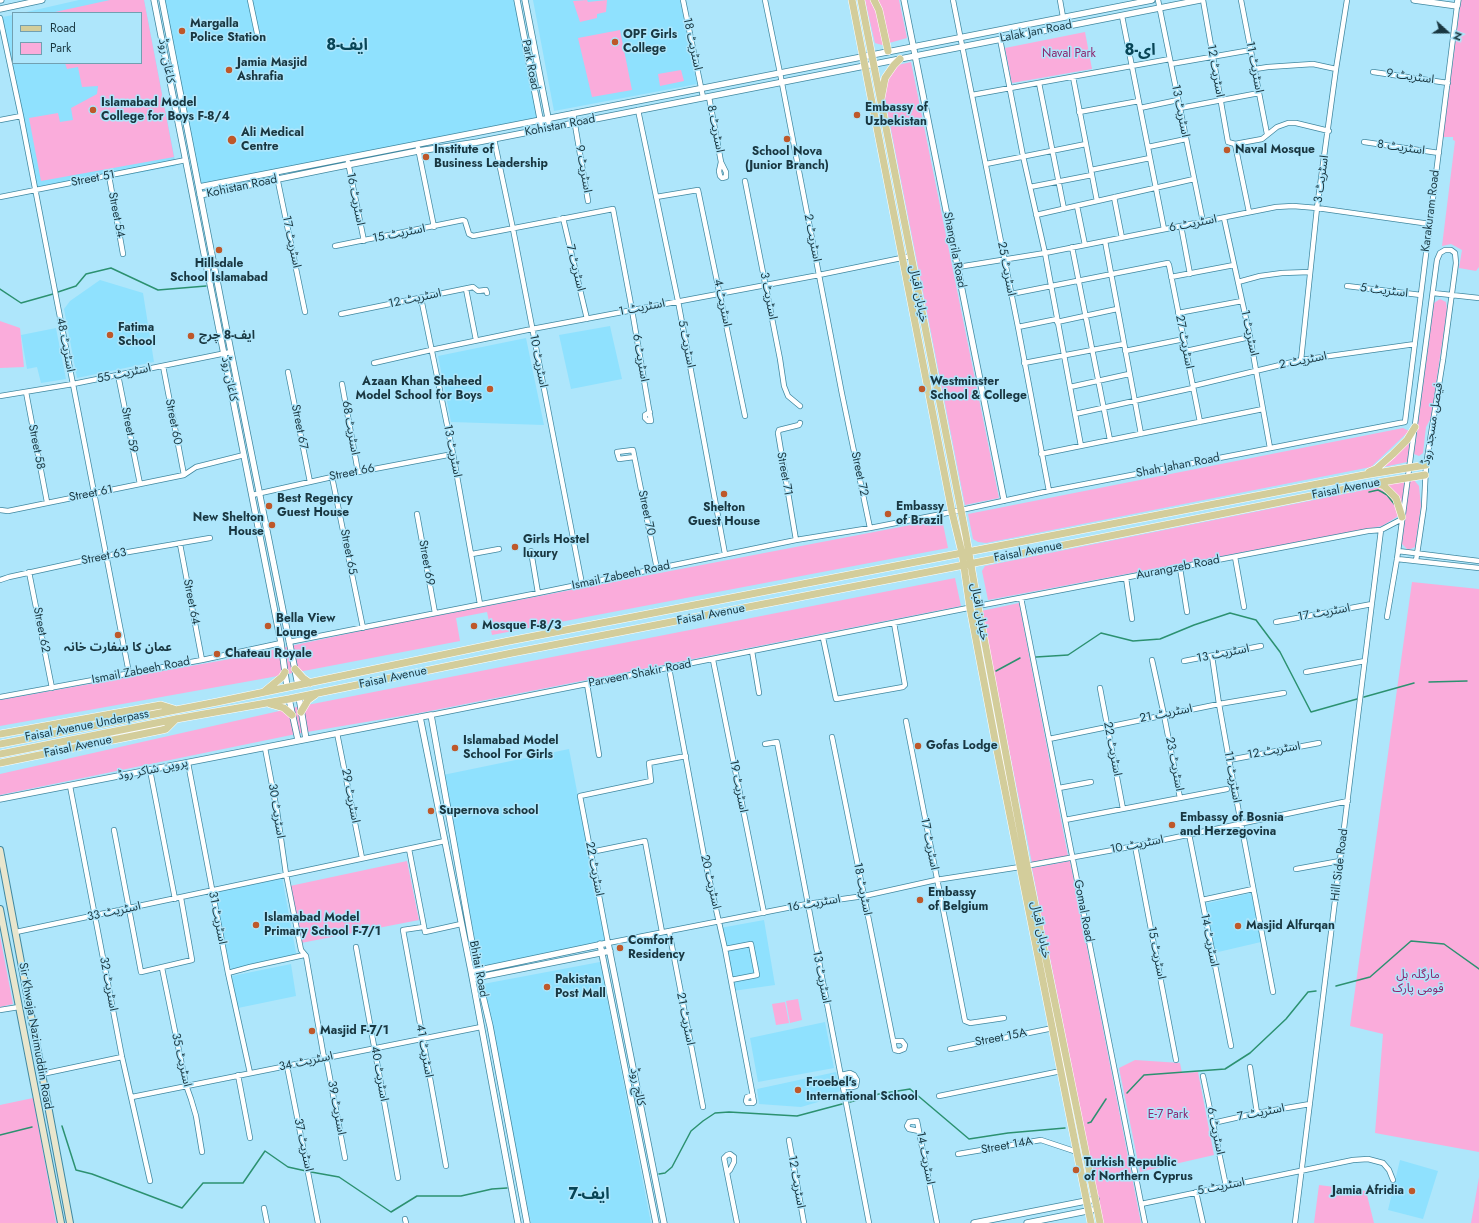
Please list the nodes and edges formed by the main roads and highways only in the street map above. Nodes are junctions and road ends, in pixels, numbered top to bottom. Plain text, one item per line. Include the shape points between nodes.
1 (852, 0) edge
2 (861, 0) edge
3 (874, 0) edge
4 (888, 51) road end
5 (900, 59) road end
6 (880, 103) junction
7 (1415, 427) road end
8 (1426, 465) road end
9 (1364, 475) junction
10 (1425, 475) road end
11 (1376, 483) junction
12 (1402, 518) road end
13 (966, 536) junction
14 (958, 537) junction
15 (986, 548) junction
16 (965, 552) junction
17 (936, 558) junction
18 (990, 560) junction
19 (968, 564) junction
20 (937, 571) junction
21 (971, 586) junction
22 (509, 641) junction
23 (491, 644) junction
24 (512, 653) junction
25 (494, 657) junction
26 (295, 669) road end
27 (285, 672) road end
28 (310, 683) junction
29 (263, 692) junction
30 (318, 693) junction
31 (217, 702) junction
32 (266, 703) junction
33 (174, 709) junction
34 (220, 712) junction
35 (301, 712) road end
36 (292, 715) road end
37 (176, 719) junction
38 (0, 734) edge
39 (0, 744) edge
40 (0, 754) edge
41 (0, 763) edge
42 (0, 850) edge
43 (1023, 866) junction
44 (0, 909) edge
45 (22, 964) junction
46 (11, 967) junction
47 (61, 1223) edge
48 (70, 1223) edge
49 (1091, 1223) edge
50 (1100, 1223) edge

1 - 14 main road, خیابان اقبال
2 - 6 main road, خیابان اقبال
3 - 4 main road via 879,10
5 - 6 main road via 885,78
6 - 13 main road, خیابان اقبال
7 - 9 main road via 1407,440 1393,454 1376,469
8 - 9 main road, Faisal Avenue
9 - 15 main road, Faisal Avenue
10 - 11 main road, Faisal Avenue
11 - 12 main road via 1384,486 1396,498
11 - 18 main road, Faisal Avenue
13 - 15 main road via 975,545
13 - 16 main road, خیابان اقبال
14 - 16 main road, خیابان اقبال
14 - 17 main road via 953,550
15 - 16 main road, Faisal Avenue
16 - 17 main road, Faisal Avenue
16 - 19 main road, خیابان اقبال
17 - 22 main road, Faisal Avenue
18 - 19 main road, Faisal Avenue
18 - 21 main road via 978,567
19 - 20 main road, Faisal Avenue
19 - 21 main road, خیابان اقبال
20 - 21 main road via 957,572
20 - 24 main road, Faisal Avenue
21 - 43 main road, خیابان اقبال
22 - 23 main road, Faisal Avenue
22 - 24 main road via 504,648
23 - 25 main road via 497,650
23 - 28 main road, Faisal Avenue
24 - 25 main road, Faisal Avenue
25 - 30 main road, Faisal Avenue
26 - 28 main road
27 - 29 main road
28 - 29 main road, Faisal Avenue
29 - 31 main road, Faisal Avenue
30 - 32 main road, Faisal Avenue
30 - 35 main road via 308,700
31 - 33 main road, Faisal Avenue
31 - 34 main road
32 - 34 main road, Faisal Avenue
32 - 36 main road via 280,707
33 - 38 main road, Faisal Avenue via 161,705
33 - 39 main road, Faisal Avenue Underpass
34 - 37 main road, Faisal Avenue
37 - 40 main road, Faisal Avenue Underpass
37 - 41 main road, Faisal Avenue via 162,730
42 - 45 main road, Sir Khwaja Nazimuddin Road
43 - 49 main road, خیابان اقبال
43 - 50 main road, خیابان اقبال
44 - 46 main road, Sir Khwaja Nazimuddin Road
45 - 46 main road
45 - 48 main road, Sir Khwaja Nazimuddin Road
46 - 47 main road, Sir Khwaja Nazimuddin Road

